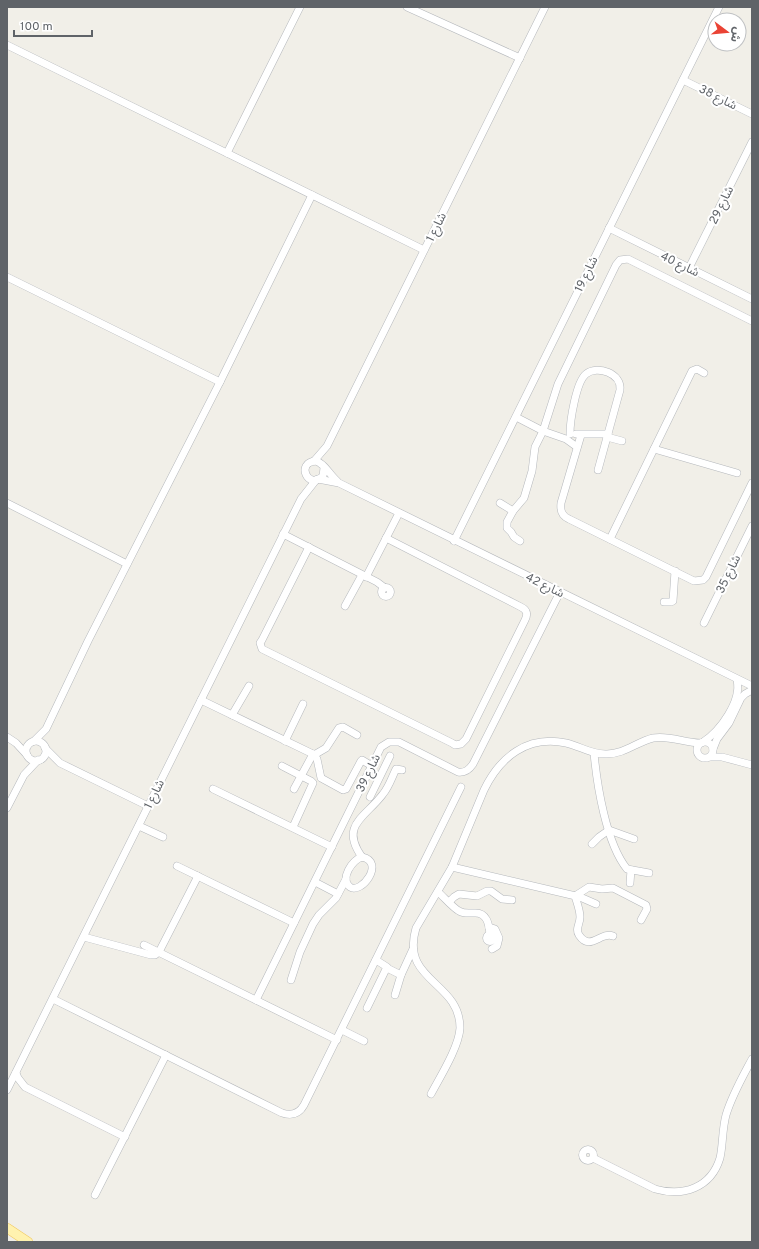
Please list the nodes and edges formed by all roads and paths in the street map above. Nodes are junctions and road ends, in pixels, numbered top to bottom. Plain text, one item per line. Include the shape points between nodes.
1 (300, 7) edge
2 (407, 7) edge
3 (545, 7) edge
4 (719, 7) edge
5 (7, 45) edge
6 (520, 58) junction
7 (683, 80) junction
8 (752, 114) edge
9 (752, 142) edge
10 (227, 153) junction
11 (312, 195) junction
12 (609, 228) junction
13 (424, 250) junction
14 (689, 268) junction
15 (7, 278) edge
16 (752, 299) edge
17 (752, 320) edge
18 (704, 373) dead end
19 (220, 382) junction
20 (516, 417) junction
21 (543, 431) junction
22 (570, 434) junction
23 (581, 435) junction
24 (608, 435) junction
25 (563, 438) junction
26 (622, 441) dead end
27 (327, 446) junction
28 (577, 447) junction
29 (654, 449) junction
30 (314, 460) junction
31 (324, 467) junction
32 (598, 470) dead end
33 (737, 473) dead end
34 (306, 475) junction
35 (317, 480) junction
36 (339, 483) junction
37 (752, 483) edge
38 (301, 499) junction
39 (7, 503) edge
40 (500, 503) dead end
41 (513, 511) junction
42 (399, 513) junction
43 (752, 526) edge
44 (283, 534) junction
45 (386, 538) junction
46 (610, 539) junction
47 (454, 541) junction
48 (520, 541) dead end
49 (309, 547) junction
50 (127, 564) junction
51 (675, 571) junction
52 (364, 576) junction
53 (385, 588) dead end
54 (560, 592) junction
55 (664, 602) dead end
56 (345, 606) dead end
57 (704, 623) dead end
58 (737, 680) junction
59 (249, 686) dead end
60 (752, 686) edge
61 (752, 690) edge
62 (201, 700) junction
63 (304, 704) dead end
64 (232, 715) junction
65 (46, 729) junction
66 (357, 735) dead end
67 (9, 738) edge
68 (285, 741) junction
69 (33, 742) junction
70 (700, 745) junction
71 (45, 748) junction
72 (712, 752) junction
73 (594, 753) junction
74 (27, 755) junction
75 (314, 755) junction
76 (390, 756) dead end
77 (39, 760) junction
78 (60, 763) junction
79 (373, 763) junction
80 (386, 765) junction
81 (752, 765) edge
82 (282, 766) dead end
83 (24, 775) junction
84 (301, 776) junction
85 (462, 787) dead end
86 (213, 788) dead end
87 (294, 789) dead end
88 (370, 797) dead end
89 (148, 806) junction
90 (7, 808) edge
91 (139, 826) junction
92 (293, 828) junction
93 (609, 830) junction
94 (163, 837) dead end
95 (634, 839) dead end
96 (592, 844) dead end
97 (332, 847) junction
98 (362, 857) junction
99 (177, 866) dead end
100 (452, 867) junction
101 (631, 870) junction
102 (649, 873) dead end
103 (198, 876) junction
104 (346, 879) junction
105 (315, 882) junction
106 (630, 882) dead end
107 (355, 888) junction
108 (438, 892) junction
109 (338, 894) junction
110 (575, 896) junction
111 (512, 900) dead end
112 (449, 902) junction
113 (596, 904) dead end
114 (641, 920) dead end
115 (294, 923) junction
116 (489, 927) junction
117 (612, 936) dead end
118 (84, 937) junction
119 (144, 945) dead end
120 (413, 950) junction
121 (159, 952) junction
122 (376, 960) junction
123 (387, 968) junction
124 (401, 975) junction
125 (291, 980) dead end
126 (395, 995) dead end
127 (53, 999) junction
128 (256, 1000) junction
129 (367, 1008) dead end
130 (342, 1030) junction
131 (337, 1040) junction
132 (364, 1040) dead end
133 (166, 1055) junction
134 (752, 1059) edge
135 (16, 1073) junction
136 (7, 1090) edge
137 (431, 1094) dead end
138 (125, 1137) junction
139 (593, 1158) dead end
140 (95, 1195) dead end
141 (7, 1228) edge
142 (28, 1242) edge

1 - 10 street
2 - 6 street
3 - 6 street, شارع 1
4 - 7 street, شارع 19
5 - 10 street
6 - 13 street, شارع 1
7 - 8 street, شارع 38
7 - 12 street, شارع 19
9 - 14 street, شارع 29
10 - 11 street
11 - 13 street
11 - 19 street
12 - 14 street, شارع 40
12 - 20 street, شارع 19
13 - 27 street, شارع 1
14 - 16 street, شارع 40
15 - 19 street
17 - 21 street via 628,259 620,260 558,384
18 - 29 street via 692,370
19 - 50 street
20 - 21 street
20 - 47 street, شارع 19
21 - 25 street
21 - 41 street via 535,447 532,471 524,498
22 - 23 street
22 - 24 street via 571,418 581,381 586,374 596,370 614,375 621,386
22 - 25 street
23 - 24 street
23 - 28 street
24 - 26 street
24 - 32 street
25 - 28 street
27 - 30 street, شارع 1
27 - 31 street, شارع 1
28 - 46 street via 561,511 566,517
29 - 33 street
29 - 46 street
30 - 31 street
30 - 34 street via 306,465
31 - 35 street via 323,476
31 - 36 street, شارع 42
34 - 35 street via 309,479
34 - 38 street, شارع 1
35 - 36 street, شارع 42
35 - 38 street, شارع 1
36 - 42 street, شارع 42
37 - 51 street via 706,578 694,581
38 - 44 street, شارع 1
39 - 50 street
40 - 41 street
41 - 48 street via 507,526
42 - 45 street
42 - 47 street, شارع 42
43 - 57 street, شارع 35
44 - 49 street
44 - 62 street, شارع 1
45 - 49 street via 521,606 526,611 527,617 466,739 461,744 455,745 262,649 260,643
45 - 52 street
46 - 51 street
47 - 54 street, شارع 42
49 - 52 street
50 - 65 street
51 - 55 street via 673,601
52 - 53 street
52 - 56 street
54 - 58 street, شارع 42
54 - 79 street, شارع 39 via 468,770 458,772 394,741 381,747
58 - 60 street, شارع 42
58 - 70 street via 737,696 724,721 713,735
59 - 64 street
61 - 72 street via 741,698
62 - 64 street
62 - 89 street, شارع 1
63 - 68 street
64 - 68 street
65 - 69 street
65 - 71 street
66 - 75 street via 343,727 339,728 326,748
67 - 69 street
67 - 74 street
68 - 75 street
69 - 71 street via 40,742
69 - 74 street via 27,747
70 - 72 street via 711,744
70 - 72 street via 698,755 702,758
70 - 73 street via 672,738 653,738 616,753
71 - 77 street via 45,754
71 - 78 street
72 - 81 street
73 - 93 street via 598,792
73 - 100 street via 567,743 547,741 527,746 507,757 489,778
74 - 77 street via 33,760
74 - 83 street
75 - 79 street via 321,778 343,790 346,789 360,761
75 - 84 street
76 - 80 street
77 - 78 street
77 - 83 street
78 - 89 street
79 - 80 street
79 - 97 street, شارع 39
80 - 88 street
80 - 98 street via 399,770 384,792 360,818 354,832 355,845
82 - 84 street
83 - 90 street
84 - 87 street
84 - 92 street via 314,785
85 - 122 street
86 - 92 street
89 - 91 street, شارع 1
91 - 94 street
91 - 118 street, شارع 1
92 - 97 street
93 - 95 street
93 - 96 street
93 - 101 street via 617,853 626,868
97 - 105 street, شارع 39
98 - 104 street via 354,863
98 - 107 street via 371,862 372,872 365,882
99 - 103 street
100 - 108 street
100 - 110 street
101 - 102 street
101 - 106 street
103 - 115 street
103 - 121 street
104 - 107 street via 348,885
104 - 109 street
105 - 109 street
105 - 115 street, شارع 39
107 - 109 street
108 - 112 street
108 - 120 street via 416,928
109 - 125 street via 313,924
110 - 113 street
110 - 114 street via 589,887 615,888 647,906 648,909
110 - 117 street via 580,916 577,932 582,939 590,942 606,935
111 - 112 street via 502,899 488,891 477,896 459,894
112 - 116 street via 459,911 476,912 484,916
115 - 128 street, شارع 39
116 - 116 street via 496,930 499,938 497,946 491,944
118 - 121 street via 150,956
118 - 127 street, شارع 1
119 - 121 street
120 - 124 street
120 - 137 street via 419,967 454,1003 460,1028 458,1040
121 - 128 street
122 - 123 street
122 - 130 street
123 - 124 street
123 - 129 street
124 - 126 street
127 - 133 street
127 - 135 street, شارع 1
128 - 131 street
130 - 131 street
130 - 132 street
131 - 133 street via 302,1109 287,1115
133 - 138 street
134 - 139 street via 729,1105 720,1158 711,1175 696,1187 677,1193 655,1189
135 - 136 street, شارع 1
135 - 138 street via 25,1087
138 - 140 street
141 - 142 main road

